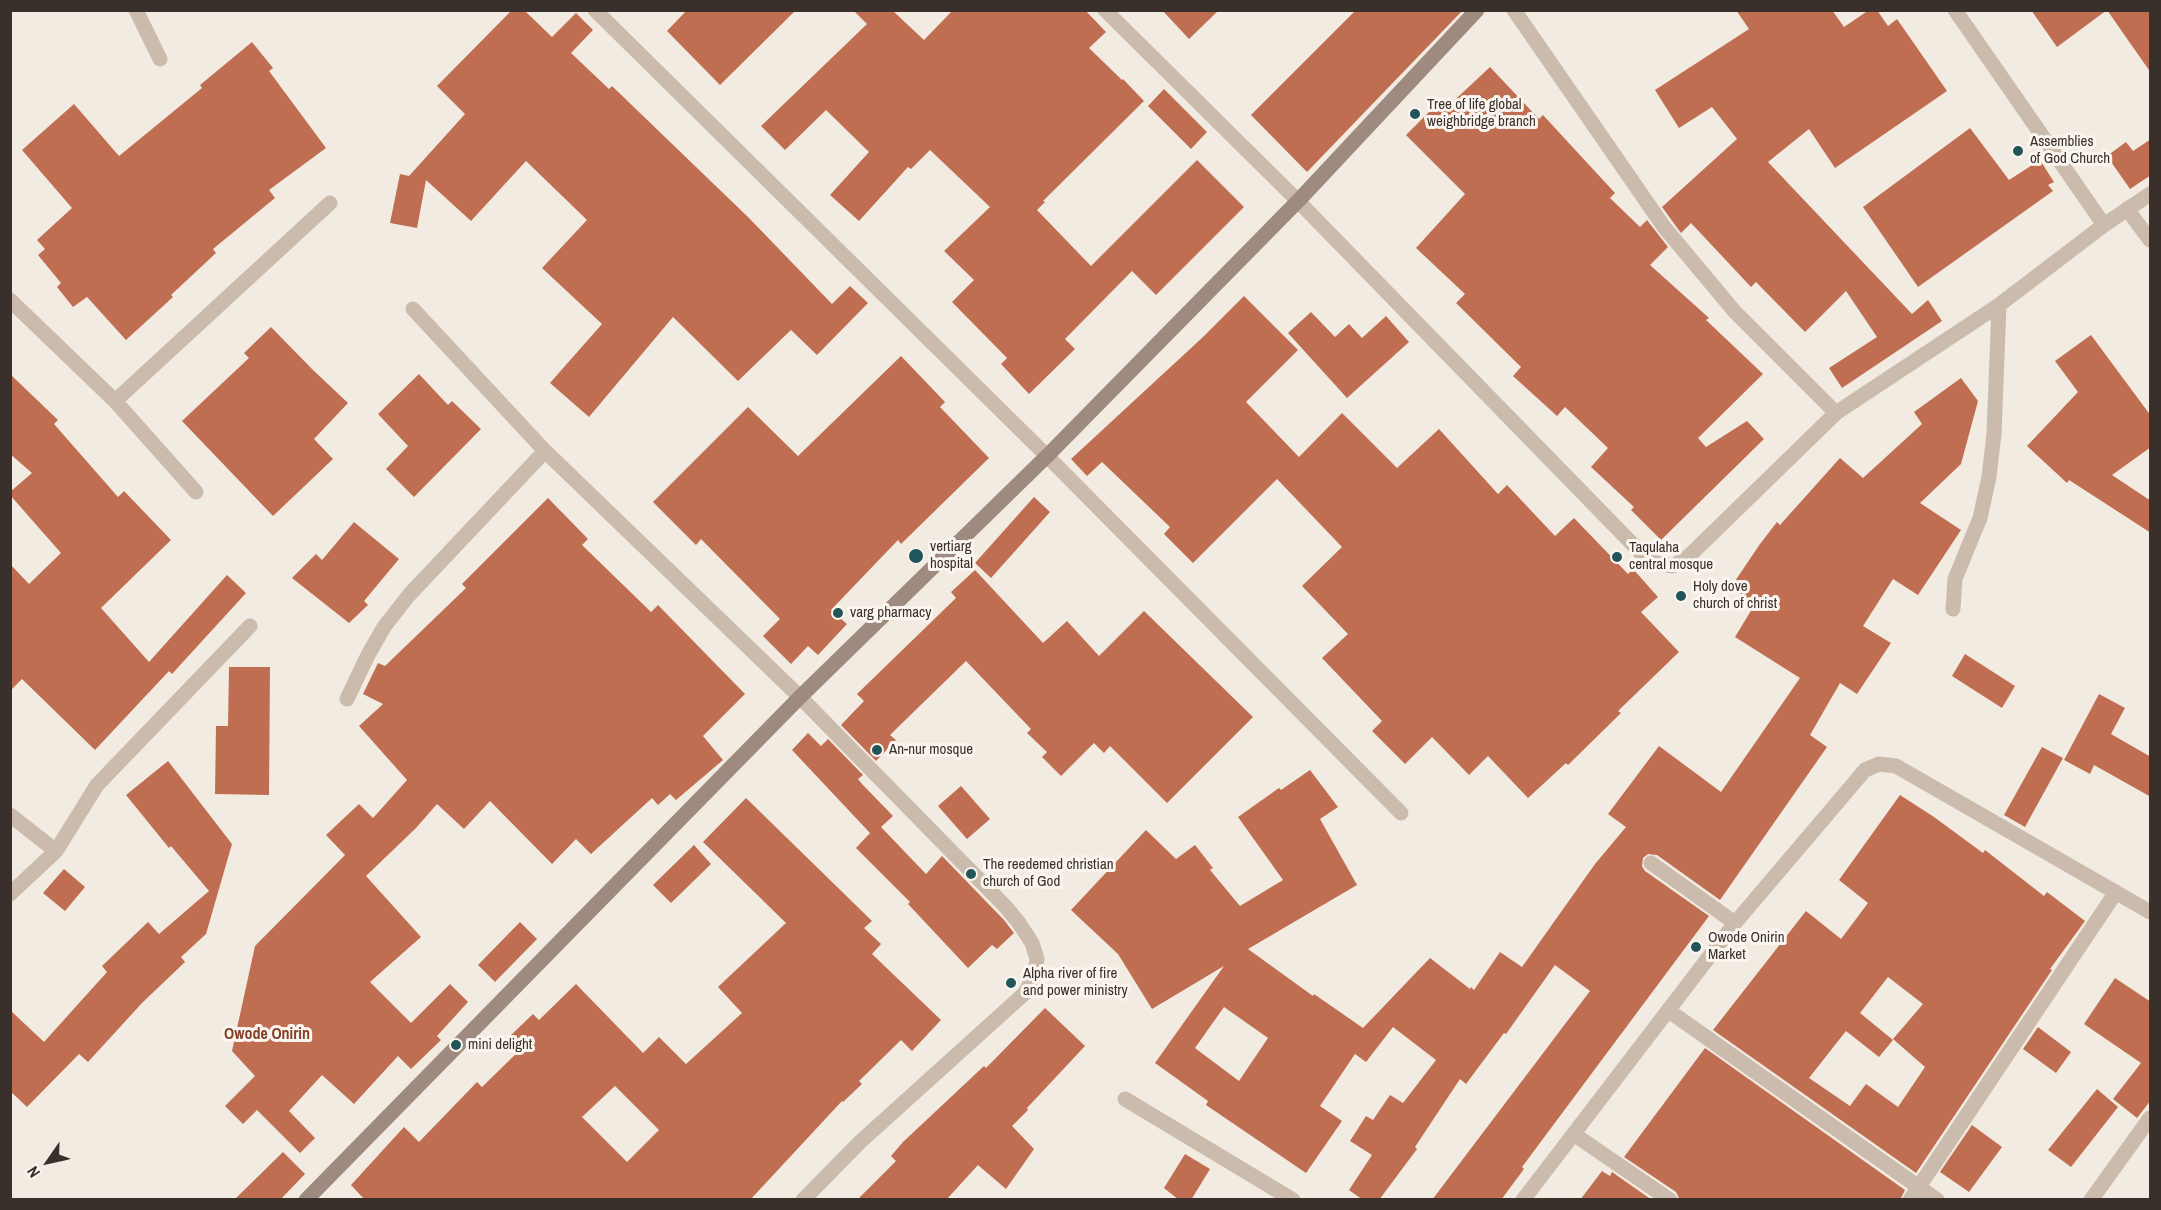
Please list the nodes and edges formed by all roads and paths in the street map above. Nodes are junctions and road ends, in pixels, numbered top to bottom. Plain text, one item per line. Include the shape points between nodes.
1 (136, 10) edge
2 (595, 10) edge
3 (1105, 10) edge
4 (1477, 10) edge
5 (1514, 10) edge
6 (1955, 10) edge
7 (160, 59) dead end
8 (2151, 194) edge
9 (1298, 201) junction
10 (330, 203) dead end
11 (2127, 208) junction
12 (2104, 225) junction
13 (2151, 240) edge
14 (10, 300) edge
15 (1999, 305) junction
16 (413, 309) dead end
17 (115, 401) junction
18 (1836, 413) junction
19 (545, 451) junction
20 (1047, 456) junction
21 (196, 492) dead end
22 (1953, 609) dead end
23 (250, 626) dead end
24 (800, 697) junction
25 (347, 699) dead end
26 (1401, 813) dead end
27 (10, 815) edge
28 (56, 851) junction
29 (1651, 863) dead end
30 (2116, 892) junction
31 (10, 894) edge
32 (2151, 912) edge
33 (1735, 923) junction
34 (1669, 1011) junction
35 (1125, 1099) dead end
36 (2151, 1118) edge
37 (1575, 1135) junction
38 (1914, 1193) edge
39 (306, 1200) edge
40 (803, 1200) edge
41 (1293, 1200) edge
42 (1523, 1200) edge
43 (1670, 1200) edge
44 (1937, 1200) edge
45 (2091, 1200) edge

1 - 7 street
2 - 20 street
3 - 9 street
4 - 9 street
5 - 18 street via 1665,227 1735,312
6 - 12 street
8 - 11 street
9 - 18 street via 1650,562 1673,566 1689,556
9 - 20 street
10 - 17 street
11 - 12 street
11 - 13 street
12 - 15 street
14 - 17 street
15 - 18 street
15 - 22 street via 1989,477 1980,518 1954,579
16 - 19 street
17 - 21 street
19 - 24 street
19 - 25 street via 409,595 384,627
20 - 24 street
20 - 26 street
23 - 28 street via 97,785
24 - 39 street
24 - 40 street via 1005,906 1032,943 1037,959 1035,974 1024,993 860,1142
27 - 28 street
28 - 31 street
29 - 33 street
30 - 32 street
30 - 33 street via 1915,776 1896,766 1879,764 1864,770
30 - 38 street
33 - 34 street
34 - 37 street
34 - 38 street
35 - 41 street
36 - 45 street
37 - 42 street
37 - 43 street
38 - 44 street

